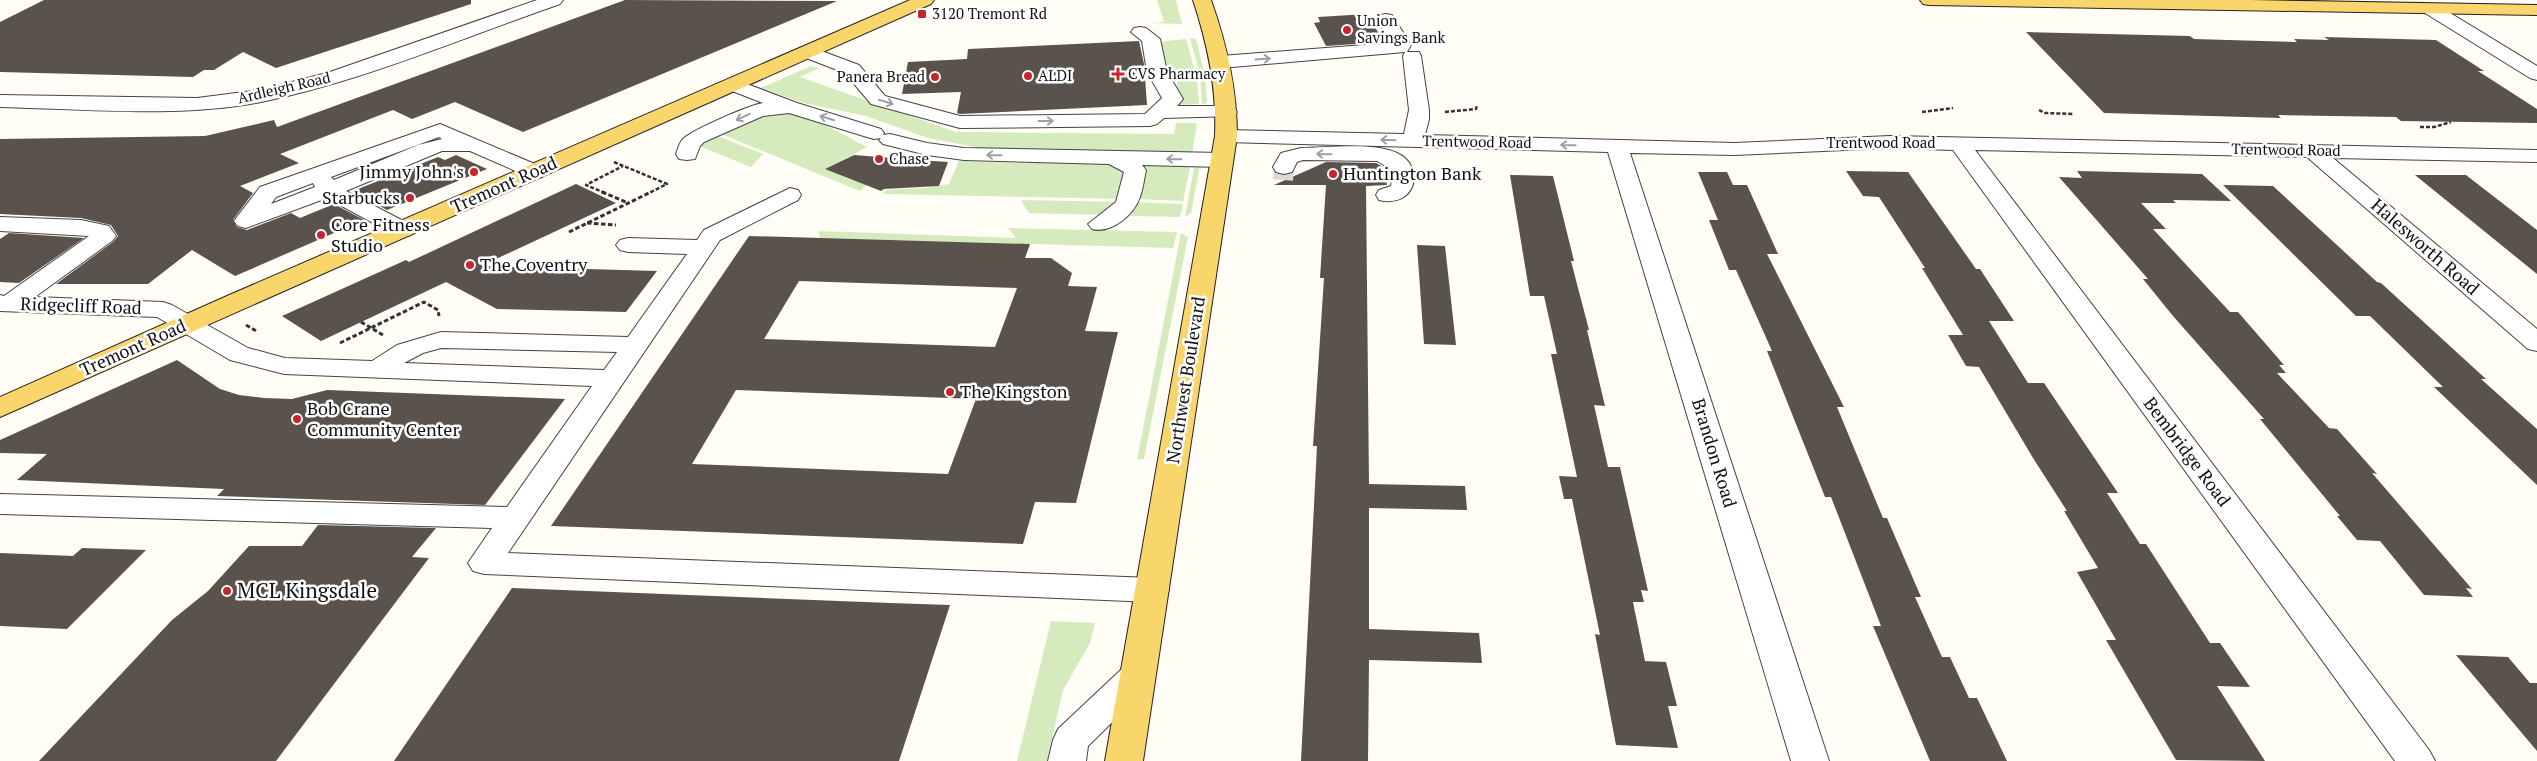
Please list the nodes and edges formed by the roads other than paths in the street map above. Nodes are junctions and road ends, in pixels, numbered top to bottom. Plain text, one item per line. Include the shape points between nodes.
1 (554, 0) edge
2 (926, 0) edge
3 (1202, 0) edge
4 (1929, 0) edge
5 (2431, 8) junction
6 (2537, 10) edge
7 (1386, 19) dead end
8 (1140, 32) dead end
9 (808, 52) junction
10 (1412, 56) dead end
11 (1222, 62) junction
12 (2537, 74) edge
13 (734, 85) junction
14 (0, 100) edge
15 (790, 107) junction
16 (1159, 112) junction
17 (1228, 112) junction
18 (1226, 136) junction
19 (1412, 141) junction
20 (1959, 143) junction
21 (1617, 146) junction
22 (2312, 151) junction
23 (687, 154) dead end
24 (2537, 156) edge
25 (1111, 157) junction
26 (1222, 160) junction
27 (534, 172) junction
28 (1284, 179) tunnel mouth
29 (790, 194) dead end
30 (1387, 195) dead end
31 (0, 224) edge
32 (1100, 224) dead end
33 (403, 230) junction
34 (628, 245) dead end
35 (704, 247) junction
36 (5, 303) edge
37 (188, 323) junction
38 (2537, 343) edge
39 (636, 345) junction
40 (377, 371) junction
41 (613, 379) junction
42 (0, 408) edge
43 (0, 504) edge
44 (515, 518) junction
45 (1152, 590) junction
46 (1138, 676) junction
47 (1067, 761) edge
48 (1124, 761) edge
49 (1810, 761) edge
50 (2416, 761) edge

1 - 14 street, Ardleigh Road via 334,77 260,96 173,104
2 - 9 main road, Tremont Road
3 - 11 main road, Northwest Boulevard
4 - 5 main road
5 - 6 main road
5 - 12 street
11 -> 7 street via 1400,48 1402,45
8 - 16 street via 1150,39 1157,72 1173,100
9 - 13 main road, Tremont Road
9 -> 16 street via 852,69 878,100 960,122 1150,120
10 - 19 street via 1419,119
11 - 17 main road, Northwest Boulevard
13 - 15 street
13 - 27 main road, Tremont Road
15 -> 23 street via 759,110 697,138 690,144
25 -> 15 street via 964,154 927,149
16 - 17 street
17 - 18 main road, Northwest Boulevard
19 -> 18 street, Trentwood Road
18 - 26 main road, Northwest Boulevard
21 -> 19 street, Trentwood Road
20 - 21 street, Trentwood Road via 1890,142 1735,148
20 - 22 street, Trentwood Road
20 - 50 street, Bembridge Road
21 - 49 street, Brandon Road
22 - 24 street, Trentwood Road
22 - 38 street, Halesworth Road
26 -> 25 street
25 - 32 street via 1135,170 1124,210
26 - 45 main road, Northwest Boulevard
27 - 33 main road, Tremont Road
27 - 33 street via 440,130 324,182
30 -> 28 street via 1401,190 1403,180 1399,165 1383,156 1301,154 1288,158
29 - 35 street via 712,235
31 - 36 street via 81,227 101,231 104,236
33 - 37 main road, Tremont Road
34 - 35 street
35 - 39 street
36 - 37 street, Ridgecliff Road via 162,310
37 - 40 street, Ridgecliff Road via 239,354 284,366
37 - 42 main road, Tremont Road
39 - 40 street via 441,340 420,344 391,357
39 - 41 street
40 - 41 street, Ridgecliff Road
41 - 44 street
43 - 44 street
44 - 45 street via 484,563
45 - 46 main road, Northwest Boulevard
46 - 47 street via 1072,740
46 - 48 main road, Northwest Boulevard

